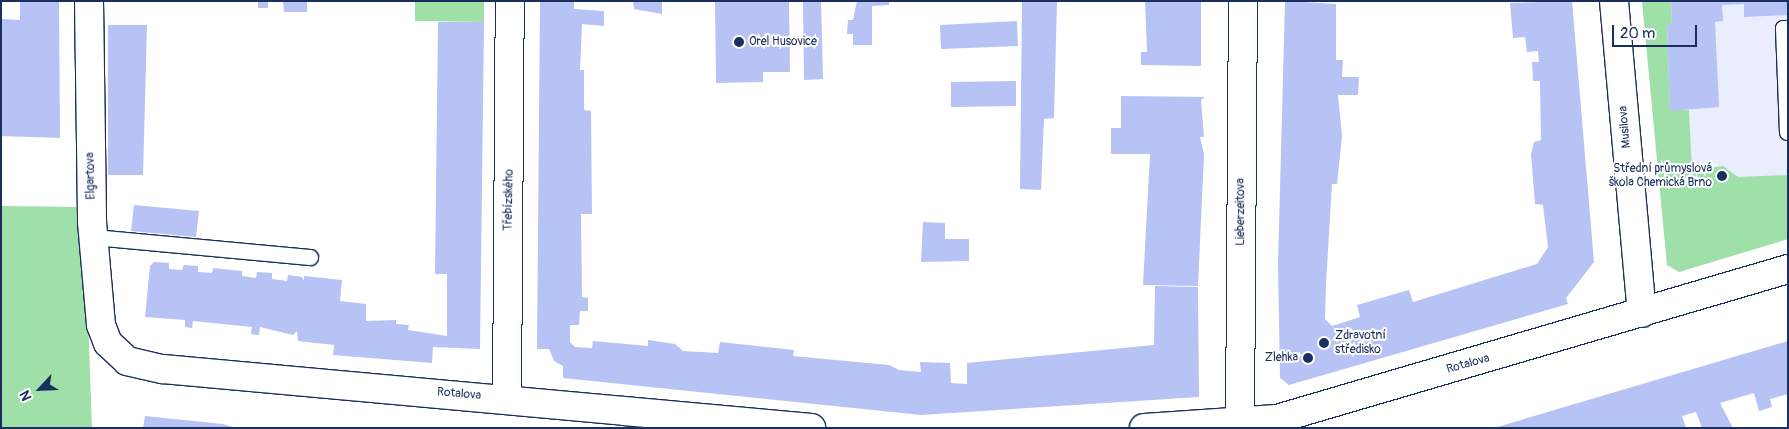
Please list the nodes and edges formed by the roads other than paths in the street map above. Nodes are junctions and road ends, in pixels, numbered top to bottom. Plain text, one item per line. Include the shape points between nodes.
1 (89, 1) edge
2 (510, 1) edge
3 (1243, 1) edge
4 (1614, 1) edge
5 (1788, 28) edge
6 (1787, 132) edge
7 (93, 238) junction
8 (310, 257) dead end
9 (1788, 269) edge
10 (1642, 313) junction
11 (112, 348) joint
12 (507, 398) junction
13 (1240, 423) junction
14 (812, 428) edge
15 (1144, 428) edge

1 - 7 street, Elgartova
2 - 12 street, Třebízského
3 - 13 street, Lieberzeitova
4 - 10 street, Musilova
5 - 6 lane via 1783,28
7 - 8 lane
7 - 11 street, Elgartova via 101,325
9 - 10 street, Rotalova
10 - 13 street, Rotalova via 1277,419
11 - 12 street, Rotalova via 127,361 163,369
12 - 14 street, Rotalova
13 - 15 street, Rotalova

